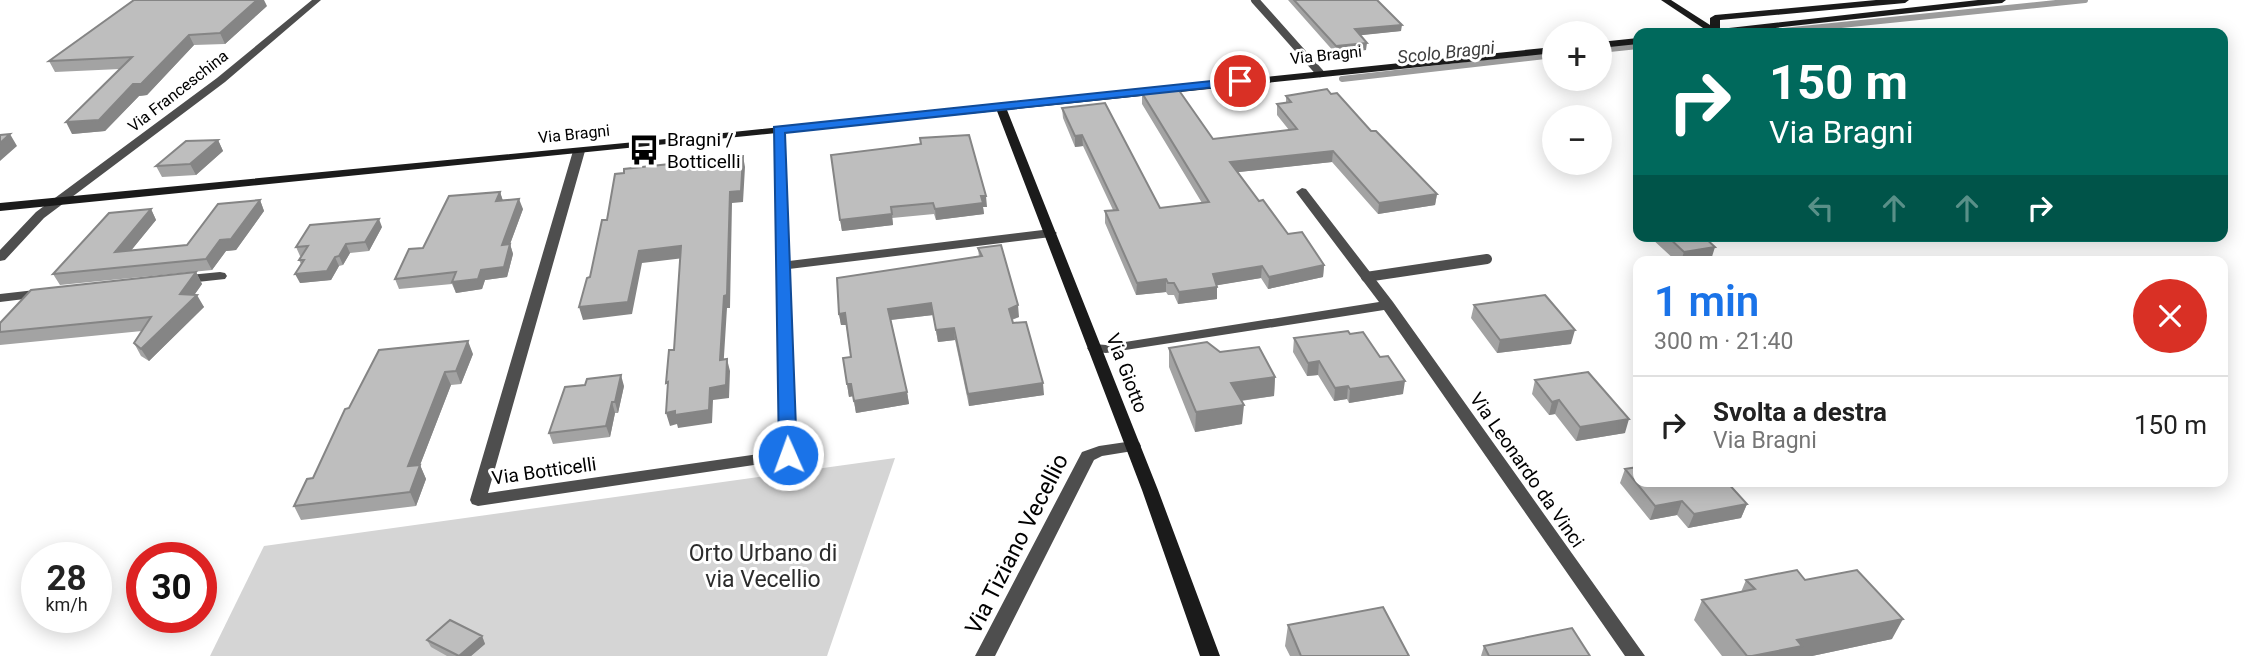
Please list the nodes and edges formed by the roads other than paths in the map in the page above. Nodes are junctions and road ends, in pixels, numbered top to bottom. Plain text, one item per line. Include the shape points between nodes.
1 (317, 0) edge
2 (1255, 0) edge
3 (1665, 0) edge
4 (1905, 0) edge
5 (2002, 0) edge
6 (1716, 18) junction
7 (1696, 20) junction
8 (1705, 28) edge
9 (1713, 28) edge
10 (1755, 28) edge
11 (1633, 42) edge
12 (1612, 44) edge
13 (1542, 51) edge
14 (1320, 73) junction
15 (1000, 106) junction
16 (779, 130) junction
17 (579, 151) junction
18 (1302, 192) dead end
19 (56, 203) junction
20 (0, 207) edge
21 (1051, 233) junction
22 (0, 257) edge
23 (1487, 259) dead end
24 (783, 266) junction
25 (220, 275) dead end
26 (1366, 277) junction
27 (165, 281) edge
28 (55, 292) edge
29 (0, 298) edge
30 (1388, 305) junction
31 (1094, 348) junction
32 (1133, 446) junction
33 (985, 656) edge
34 (1210, 656) edge
35 (1635, 656) edge

1 - 19 street, Via Franceschina via 221,80
2 - 14 lane
3 - 7 street
4 - 6 street
5 - 10 street
6 - 7 street
6 - 9 street
7 - 8 street
11 - 12 street
13 - 14 street, Via Bragni
14 - 15 street, Via Bragni
15 - 16 street, Via Bragni
15 - 21 street, Via Giotto
16 - 17 street, Via Bragni
16 - 24 street, Via Botticelli
17 - 19 street, Via Bragni
17 - 24 street, Via Botticelli via 478,500 788,455
18 - 26 street, Via Leonardo da Vinci
19 - 20 street, Via Bragni
19 - 22 street
21 - 24 street
21 - 31 street, Via Giotto
23 - 26 lane
25 - 27 street
26 - 30 street, Via Leonardo da Vinci
28 - 29 street
30 - 31 street
30 - 35 street, Via Leonardo da Vinci
31 - 32 street, Via Giotto
32 - 33 street, Via Tiziano Vecellio via 1087,456
32 - 34 street, Via Giotto

